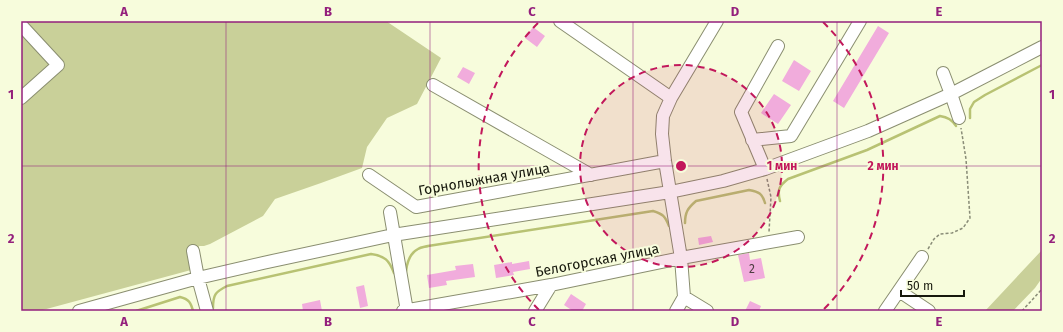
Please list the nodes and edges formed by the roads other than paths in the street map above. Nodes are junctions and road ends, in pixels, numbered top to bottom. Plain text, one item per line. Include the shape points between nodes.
1 (560, 21) edge
2 (717, 21) edge
3 (860, 21) edge
4 (21, 25) edge
5 (778, 46) dead end
6 (1042, 47) edge
7 (943, 73) dead end
8 (433, 85) dead end
9 (951, 94) junction
10 (21, 98) edge
11 (671, 98) junction
12 (959, 118) road end
13 (752, 140) junction
14 (665, 161) junction
15 (765, 169) junction
16 (369, 175) dead end
17 (591, 175) junction
18 (670, 192) junction
19 (390, 212) dead end
20 (393, 235) junction
21 (798, 237) dead end
22 (193, 251) dead end
23 (922, 257) road end
24 (681, 258) junction
25 (198, 278) junction
26 (551, 285) junction
27 (899, 291) junction
28 (684, 298) junction
29 (79, 311) edge
30 (207, 311) edge
31 (406, 311) edge
32 (535, 311) edge
33 (676, 311) edge
34 (707, 311) edge
35 (885, 311) edge
36 (929, 311) edge

1 - 11 street
2 - 11 street
3 - 13 street via 791,136
4 - 10 street via 58,65
5 - 13 street via 740,112
6 - 9 street
7 - 9 street
8 - 17 street, Горнолыжная улица
9 - 12 street
9 - 15 street via 868,131
11 - 14 street via 662,116
13 - 15 street
14 - 17 street, Горнолыжная улица
14 - 18 street
15 - 18 street
16 - 17 street, Горнолыжная улица via 416,207
18 - 20 street
18 - 24 street
19 - 20 street
20 - 25 street
20 - 31 street
21 - 24 street, Белогорская улица
22 - 25 street
23 - 27 street
24 - 26 street, Белогорская улица
24 - 28 street
25 - 29 street
25 - 30 street
26 - 31 street, Белогорская улица
26 - 32 street
27 - 35 street
27 - 36 street
28 - 33 street
28 - 34 street

